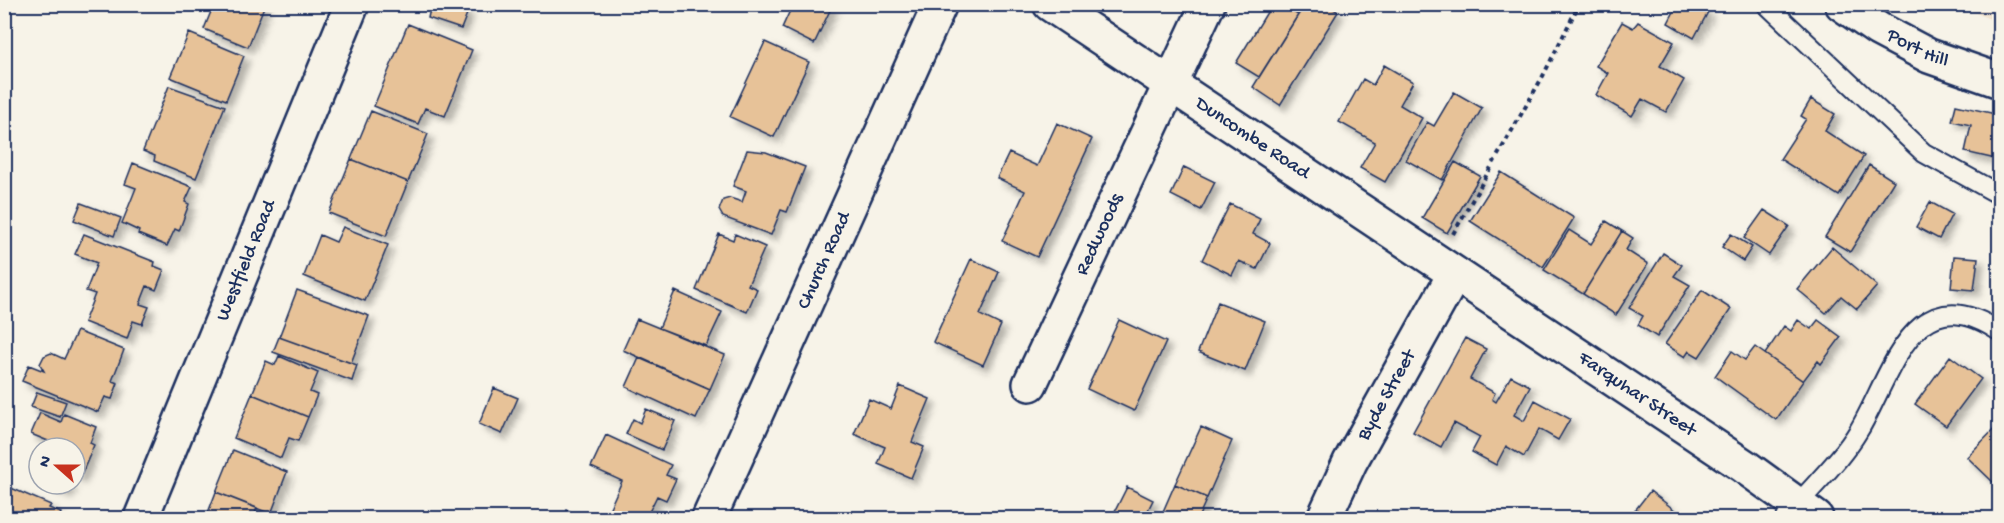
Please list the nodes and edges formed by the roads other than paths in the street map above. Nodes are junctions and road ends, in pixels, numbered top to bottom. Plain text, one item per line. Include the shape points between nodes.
1 (352, 4) edge
2 (940, 4) edge
3 (1050, 4) edge
4 (1208, 4) edge
5 (1766, 4) edge
6 (1842, 4) edge
7 (2000, 81) edge
8 (1170, 84) junction
9 (2000, 195) edge
10 (1445, 269) junction
11 (2000, 332) edge
12 (1030, 384) dead end
13 (1800, 513) edge
14 (141, 519) edge
15 (709, 519) edge
16 (1324, 519) edge

1 - 14 street, Westfield Road
2 - 15 street, Church Road
3 - 8 street, Duncombe Road
4 - 8 street, Redwoods
5 - 9 lane via 1924,153
6 - 7 street, Port Hill via 1929,56
8 - 10 street, Duncombe Road
8 - 12 street, Redwoods
10 - 13 street, Farquhar Street
10 - 16 street, Byde Street
11 - 13 lane via 1961,314 1941,314 1923,327 1891,362 1860,430

